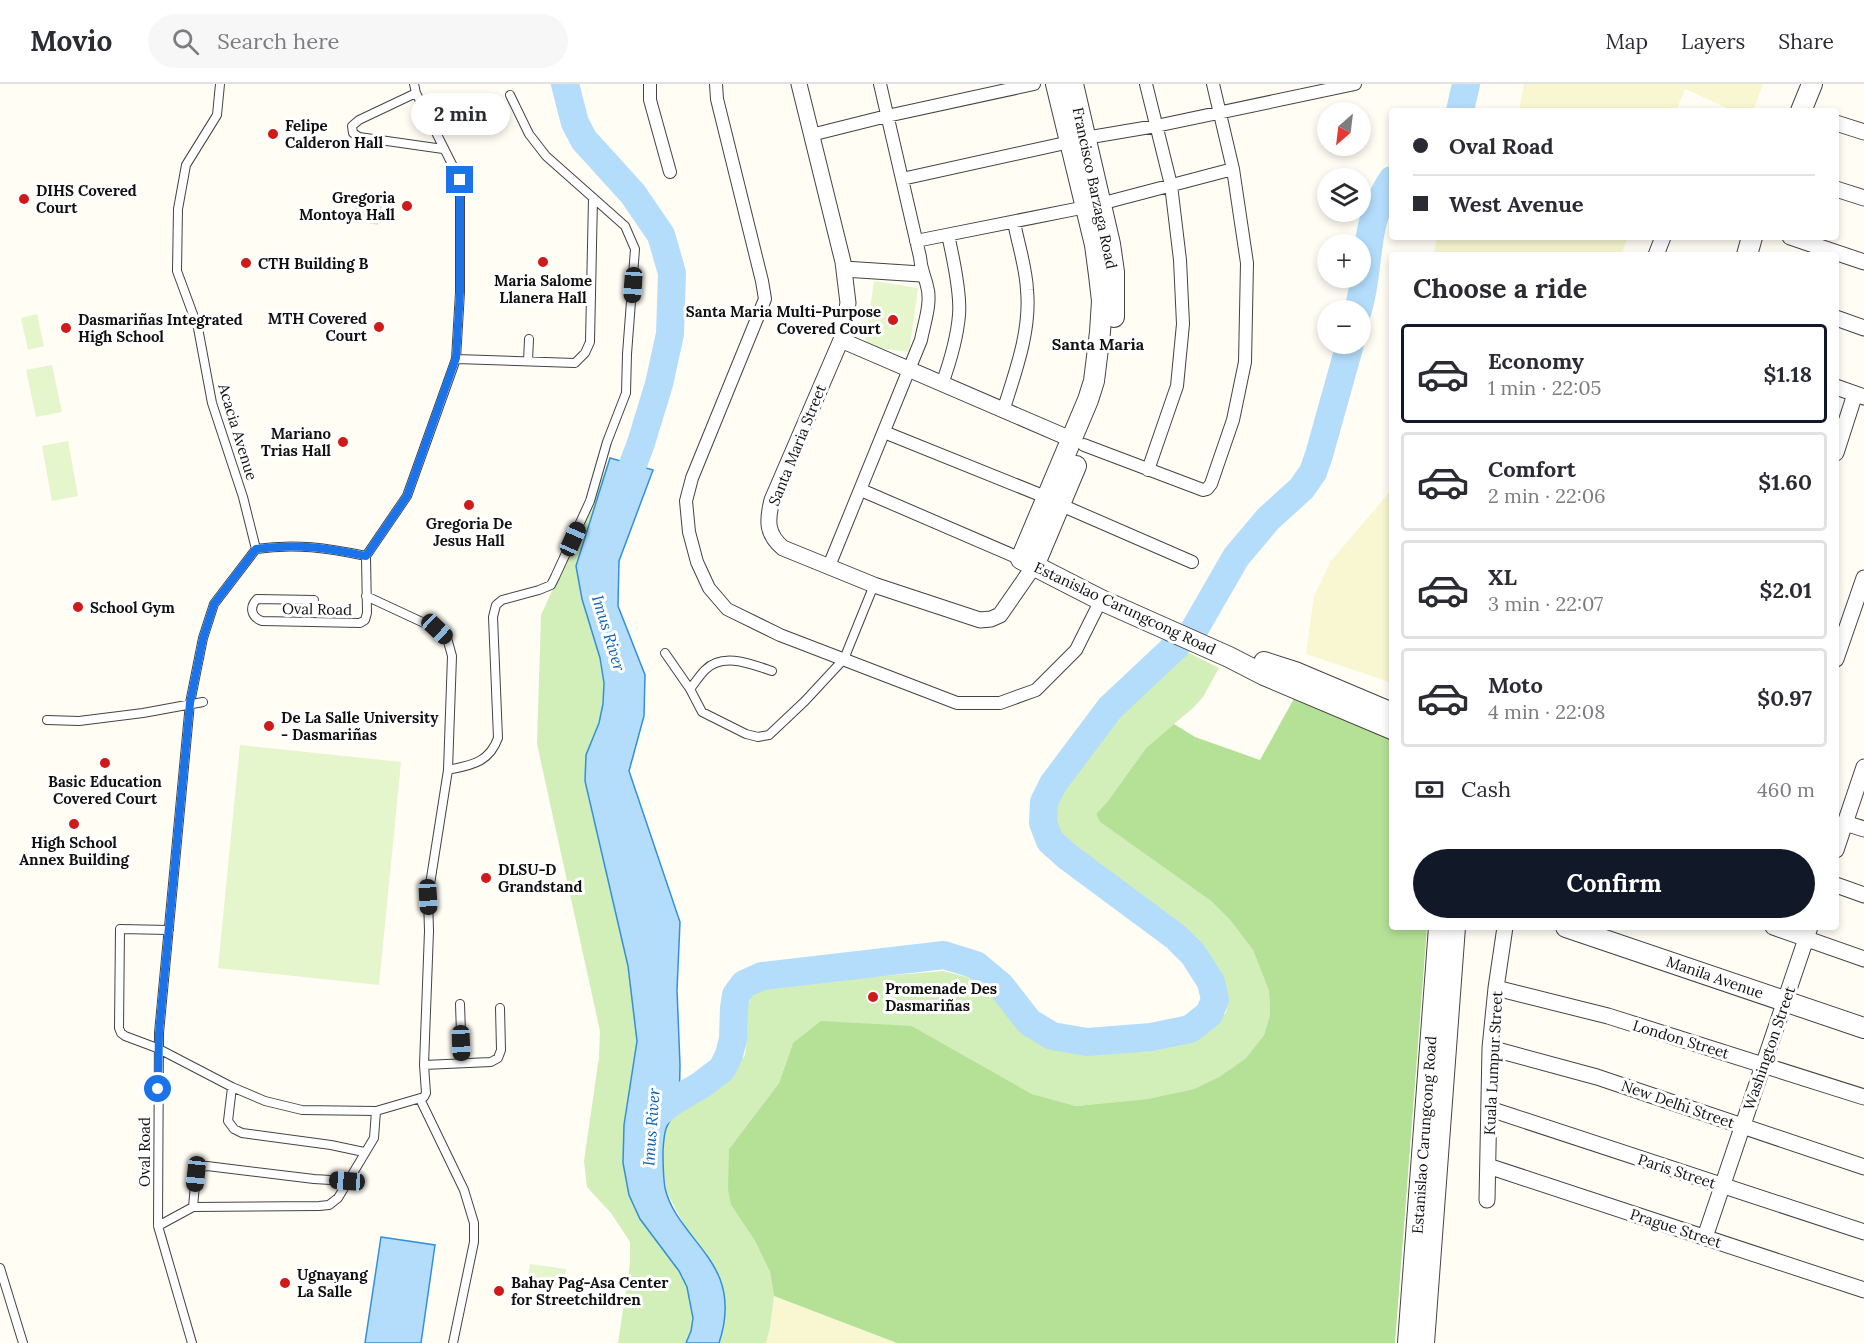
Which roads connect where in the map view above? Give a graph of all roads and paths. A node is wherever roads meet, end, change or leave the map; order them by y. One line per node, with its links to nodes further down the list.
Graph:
1 (220, 84): 59 (lane, Acacia Avenue)
2 (414, 84): 14 (lane)
3 (650, 84): 26 (street)
4 (716, 84): 72 (street)
5 (799, 84): 22 (street, Santa Maria Street)
6 (880, 84): 18 (street)
7 (1034, 84): 18 (street)
8 (1056, 84): 23 (street, Francisco Barzaga Road)
9 (1073, 84): 23 (street, Francisco Barzaga Road)
10 (1146, 84): 20 (street)
11 (1213, 84): 17 (street)
12 (1355, 84): 17 (street)
13 (1812, 84): 16 (street)
14 (416, 93): 24 (lane); 24 (lane)
15 (510, 95): 30 (lane)
16 (1803, 108)
17 (1220, 113): 20 (street); 25 (street)
18 (887, 116): 22 (street); 27 (street)
19 (1839, 124): 21 (street)
20 (1156, 126): 23 (street); 28 (street)
21 (1864, 132)
22 (811, 135): 40 (street, Santa Maria Street)
23 (1078, 140): 27 (street); 32 (street, Francisco Barzaga Road)
24 (443, 149): 46 (lane)
25 (1233, 169): 28 (street); 56 (street)
26 (670, 172)
27 (902, 179): 36 (street)
28 (1171, 185): 32 (street); 56 (street)
29 (1839, 190): 31 (street)
30 (593, 198): 47 (lane); 81 (lane)
31 (1864, 198)
32 (1093, 206): 33 (street); 54 (street, Francisco Barzaga Road)
33 (1014, 222): 34 (street); 52 (street)
34 (948, 235): 36 (street); 49 (street)
35 (1799, 240): 37 (street)
36 (916, 241): 41 (street)
37 (1834, 252)
38 (1839, 254): 39 (street)
39 (1864, 262)
40 (844, 269): 41 (street); 45 (street, Santa Maria Street)
41 (921, 274): 48 (street)
42 (1839, 319): 43 (street)
43 (1864, 328)
44 (528, 339): 47 (lane)
45 (841, 340): 48 (street); 63 (street, Santa Maria Street)
46 (456, 358): 47 (lane); 60 (lane)
47 (528, 361)
48 (910, 370): 49 (street); 53 (street)
49 (942, 384): 52 (street)
50 (1839, 388): 51 (street)
51 (1860, 396): 55 (street)
52 (1003, 411): 54 (street)
53 (884, 432): 57 (street); 58 (street)
54 (1078, 443): 56 (street); 58 (street, Francisco Barzaga Road)
55 (1839, 446)
56 (1148, 470)
57 (861, 490): 62 (street); 63 (street)
58 (1054, 502): 61 (street); 62 (street, Francisco Barzaga Road)
59 (256, 549): 60 (lane); 76 (lane, Oval Road)
60 (366, 556): 66 (lane, Oval Road)
61 (1192, 562)
62 (1028, 563): 65 (street, Santa Maria Street); 68 (street, Estanislao Carungcong Road)
63 (829, 566): 65 (street, Santa Maria Street)
64 (1864, 578): 69 (street)
65 (874, 585): 72 (lane)
66 (366, 596): 67 (lane, Oval Road); 81 (lane)
67 (314, 600)
68 (1101, 600): 71 (street, Estanislao Carungcong Road); 72 (street)
69 (1839, 650)
70 (665, 653): 74 (lane)
71 (1224, 655): 77 (street, Estanislao Carungcong Road); 79 (street, Estanislao Carungcong Road)
72 (844, 659): 74 (lane)
73 (772, 671): 74 (lane)
74 (690, 689)
75 (203, 702): 76 (lane)
76 (190, 703): 78 (lane); 87 (lane, Oval Road)
77 (1389, 712)
78 (47, 720)
79 (1389, 728)
80 (1864, 767): 82 (street)
81 (448, 770): 103 (lane)
82 (1845, 823): 83 (street); 84 (street)
83 (1864, 829)
84 (1839, 841)
85 (1839, 886): 86 (street)
86 (1864, 895)
87 (169, 930): 100 (lane, Oval Road); 100 (lane)
88 (1439, 930): 126 (street, Estanislao Carungcong Road)
89 (1455, 930): 127 (street, Estanislao Carungcong Road)
90 (1505, 930): 95 (street, Kuala Lumpur Street)
91 (1575, 930): 96 (street, Manila Avenue)
92 (1790, 930): 93 (street)
93 (1808, 933): 94 (street); 96 (street, Washington Street)
94 (1864, 959)
95 (1496, 988): 101 (street, Kuala Lumpur Street); 104 (street, London Street)
96 (1785, 1001): 99 (street, Manila Avenue); 104 (street, Washington Street)
97 (460, 1004): 102 (lane)
98 (500, 1008): 102 (lane)
99 (1864, 1028)
100 (158, 1048): 105 (lane); 118 (lane, Oval Road)
101 (1490, 1048): 108 (street, Kuala Lumpur Street); 110 (street, New Delhi Street)
102 (462, 1062): 103 (lane)
103 (424, 1065): 107 (lane)
104 (1763, 1065): 106 (street, London Street); 110 (street, Washington Street)
105 (232, 1087): 109 (lane); 111 (lane)
106 (1864, 1097)
107 (420, 1100): 109 (lane); 125 (lane)
108 (1490, 1109): 112 (street, Kuala Lumpur Street); 115 (street, Paris Street)
109 (376, 1111): 111 (lane)
110 (1743, 1126): 113 (street, New Delhi Street); 115 (street, Washington Street)
111 (364, 1152): 114 (lane)
112 (1488, 1166): 116 (street, Kuala Lumpur Street); 120 (street, Prague Street)
113 (1864, 1167)
114 (347, 1181): 117 (lane); 117 (lane)
115 (1722, 1186): 119 (street, Paris Street); 120 (street, Washington Street)
116 (1487, 1200)
117 (193, 1207): 118 (lane)
118 (158, 1226): 124 (lane, Oval Road)
119 (1864, 1232)
120 (1705, 1237): 122 (street, Prague Street)
121 (0, 1268): 123 (lane)
122 (1864, 1290)
123 (23, 1343)
124 (192, 1343)
125 (453, 1343)
126 (1408, 1343)
127 (1424, 1343)

